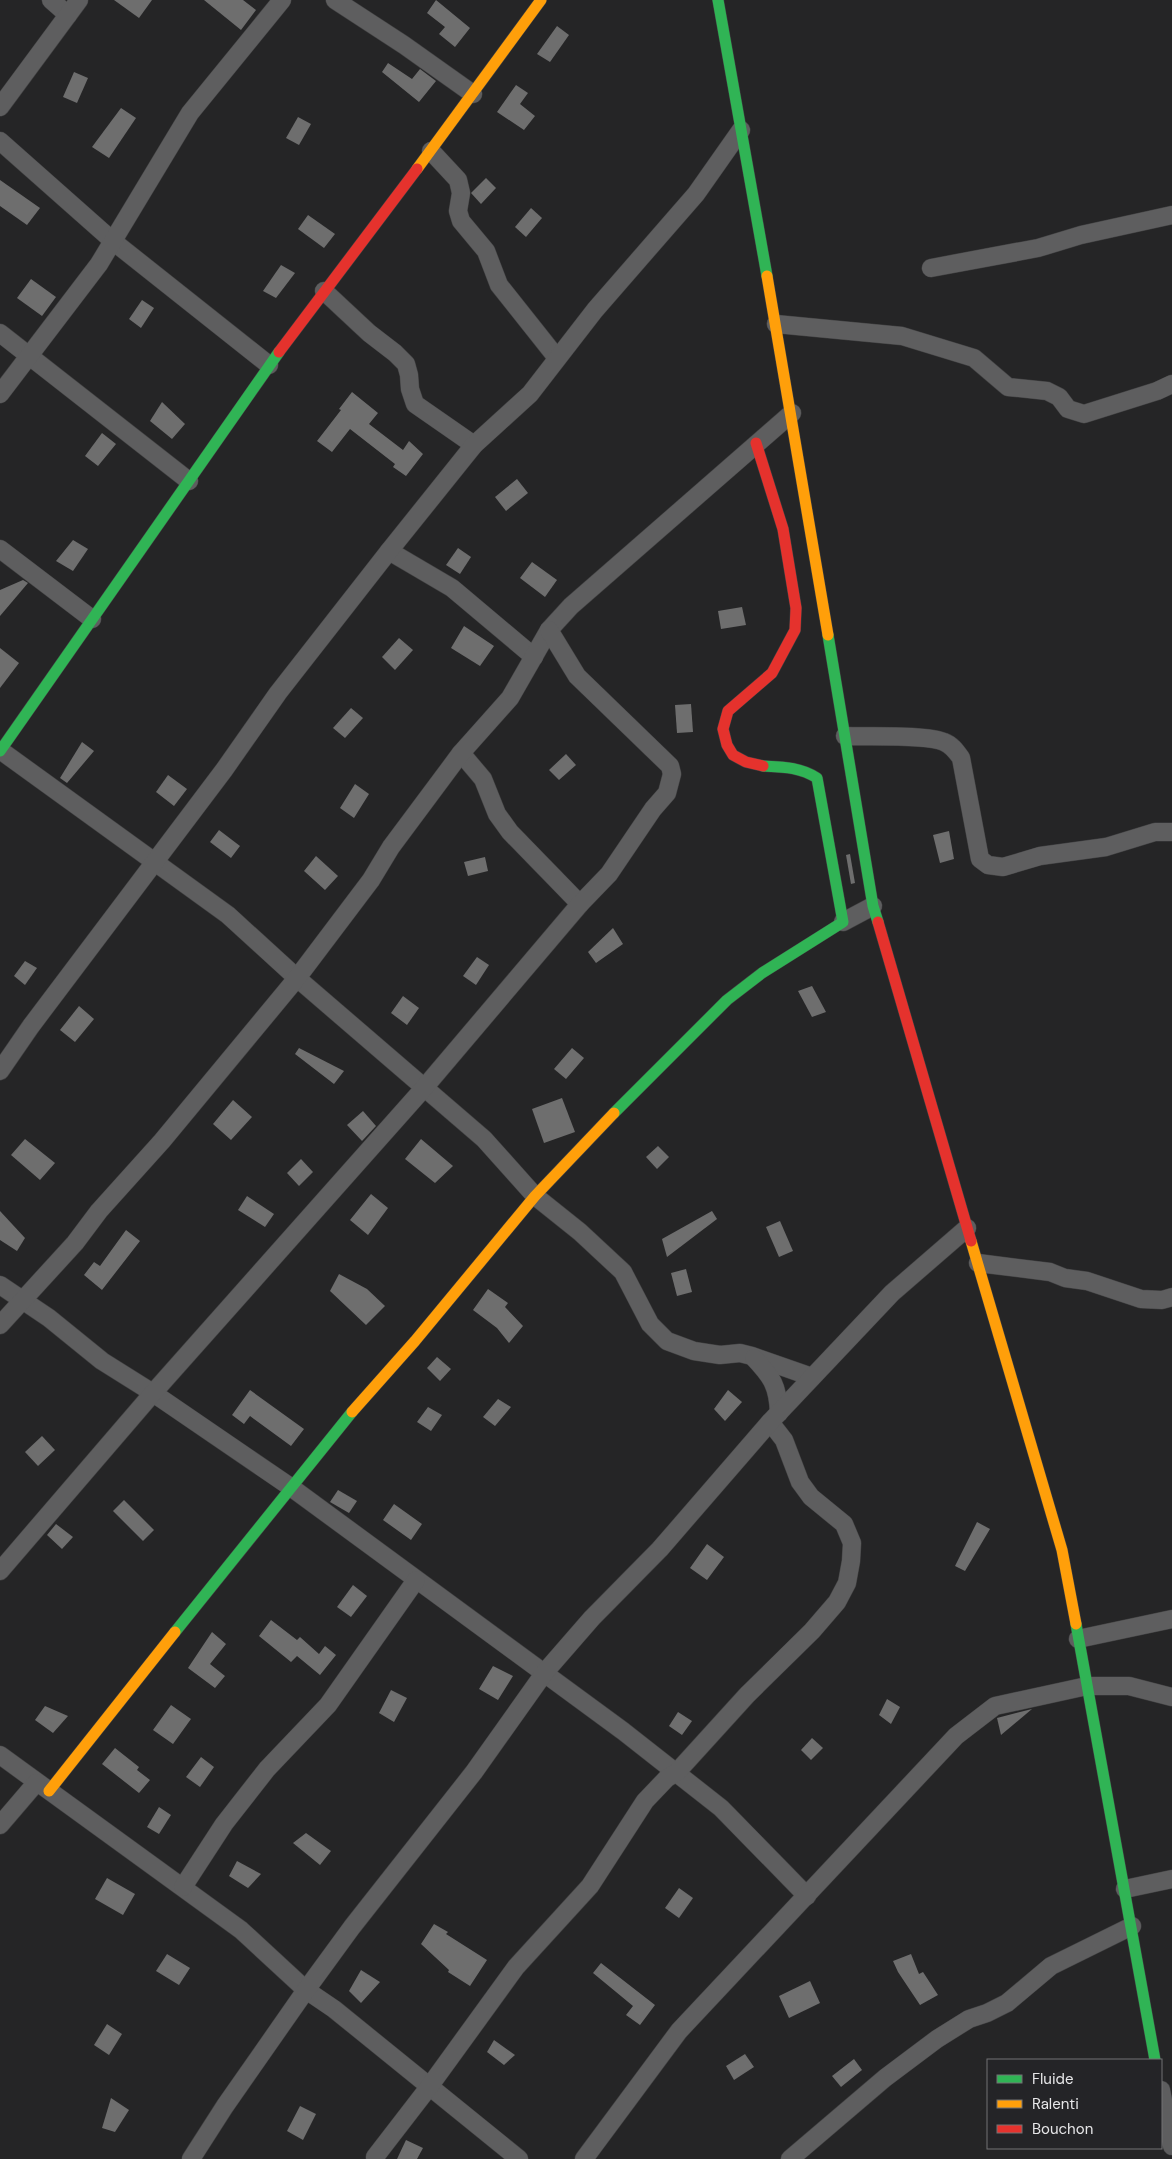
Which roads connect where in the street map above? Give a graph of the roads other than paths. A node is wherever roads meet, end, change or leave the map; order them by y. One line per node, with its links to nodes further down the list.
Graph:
1 (51, 0): 7 (street)
2 (79, 0): 7 (street)
3 (282, 0): 14 (street)
4 (335, 0): 8 (street)
5 (541, 0): 8 (street)
6 (718, 0): 10 (street)
7 (68, 15): 9 (street)
8 (473, 94): 12 (street)
9 (0, 107)
10 (741, 130): 17 (street); 20 (street)
11 (0, 141): 14 (street)
12 (431, 151): 16 (street); 20 (street)
13 (1172, 215): 15 (street)
14 (114, 242): 19 (street); 21 (street)
15 (931, 268)
16 (324, 291): 21 (street); 26 (street)
17 (776, 324): 22 (street); 24 (street)
18 (0, 334): 19 (street)
19 (30, 355): 23 (street); 27 (street)
20 (557, 358): 26 (street)
21 (269, 366): 27 (street)
22 (1172, 384)
23 (0, 394)
24 (792, 414): 25 (street); 33 (street)
25 (756, 443): 31 (street); 40 (street)
26 (474, 445): 29 (street)
27 (189, 481): 30 (street)
28 (0, 549): 30 (street)
29 (389, 551): 32 (street); 37 (street)
30 (92, 619): 34 (street)
31 (550, 630): 32 (street); 38 (street)
32 (534, 657): 35 (street)
33 (845, 736): 36 (street); 39 (street)
34 (0, 750): 37 (street)
35 (461, 753): 38 (street); 41 (street)
36 (1172, 832)
37 (156, 861): 41 (street); 42 (street)
38 (580, 904): 43 (street)
39 (873, 906): 40 (street); 45 (street)
40 (843, 922): 44 (street)
41 (297, 978): 43 (street); 49 (street)
42 (0, 1071)
43 (424, 1088): 44 (street); 53 (street)
44 (535, 1196): 51 (street); 55 (street)
45 (967, 1228): 46 (street); 52 (street)
46 (978, 1263): 48 (street); 59 (street)
47 (0, 1285): 49 (street)
48 (1172, 1297)
49 (23, 1300): 50 (street); 53 (street)
50 (0, 1325)
51 (752, 1356): 52 (street); 54 (street)
52 (812, 1377): 54 (street)
53 (153, 1392): 55 (street); 56 (street)
54 (774, 1418): 60 (street); 64 (street)
55 (292, 1488): 57 (street); 65 (street)
56 (0, 1571)
57 (416, 1580): 60 (street); 68 (street)
58 (1172, 1619): 59 (street)
59 (1078, 1639): 61 (street)
60 (545, 1672): 64 (street); 72 (street)
61 (1087, 1686): 62 (street); 69 (street); 70 (street)
62 (1172, 1696)
63 (0, 1755): 65 (street)
64 (677, 1772): 70 (street); 74 (street)
65 (43, 1787): 66 (street); 68 (street)
66 (0, 1825)
67 (1172, 1878): 69 (street)
68 (183, 1887): 72 (street)
69 (1125, 1889): 71 (street)
70 (807, 1896): 80 (street)
71 (1132, 1926): 73 (street); 81 (street)
72 (306, 1990): 74 (street); 78 (street)
73 (1155, 2059)
74 (429, 2087): 77 (street); 79 (street)
75 (1162, 2095): 76 (street)
76 (1172, 2146)
77 (375, 2157)
78 (191, 2159)
79 (519, 2159)
80 (584, 2159)
81 (790, 2159)

